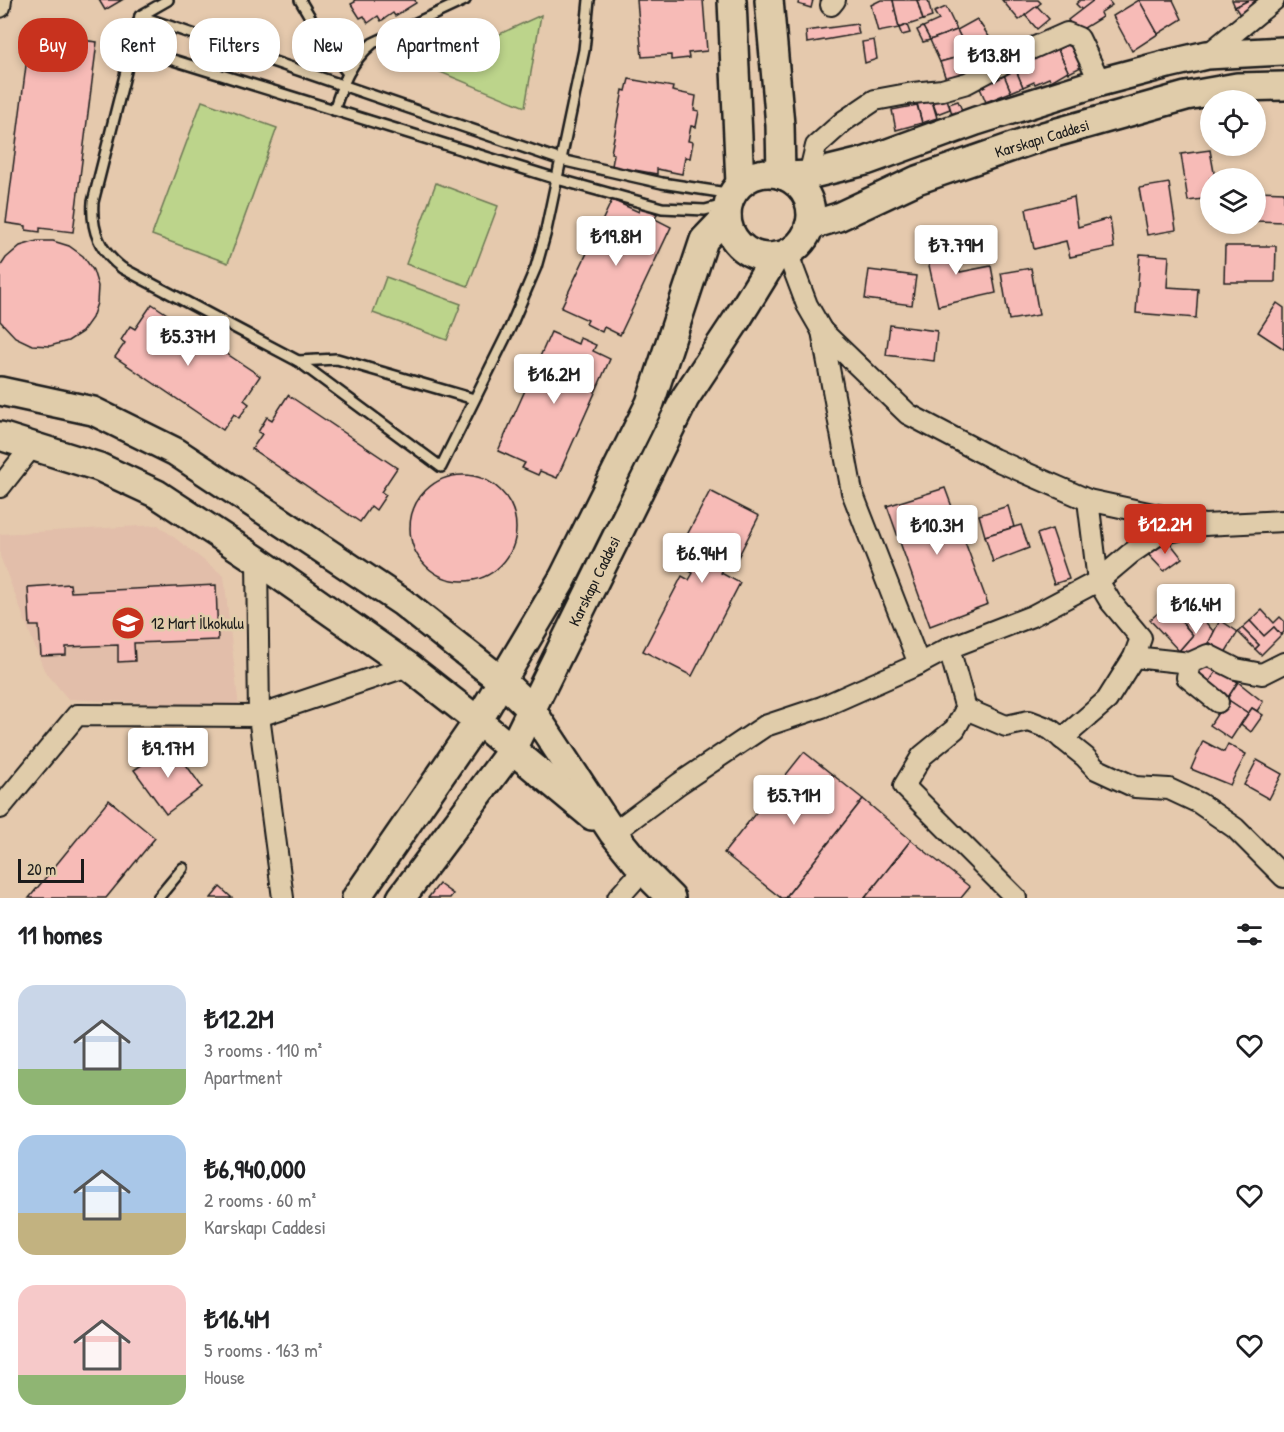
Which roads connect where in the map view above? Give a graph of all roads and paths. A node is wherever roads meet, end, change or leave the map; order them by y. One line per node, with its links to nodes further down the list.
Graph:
1 (1, 0): 9 (street)
2 (168, 0): 10 (lane)
3 (300, 0): 11 (lane)
4 (465, 0): 13 (lane)
5 (589, 0): 22 (lane)
6 (732, 0): 25 (main road)
7 (769, 0): 23 (main road)
8 (1274, 0): 14 (street)
9 (0, 7)
10 (140, 16): 19 (lane)
11 (311, 18)
12 (1284, 51): 14 (main road)
13 (364, 52)
14 (1207, 55): 18 (main road)
15 (177, 61): 21 (lane)
16 (125, 72): 29 (lane)
17 (347, 72): 19 (lane)
18 (1100, 82): 23 (main road); 23 (street)
19 (342, 85): 21 (lane); 22 (lane)
20 (1284, 86): 26 (main road, Karskapı Caddesi)
21 (334, 110): 24 (lane)
22 (561, 160): 24 (lane); 25 (lane)
23 (792, 176): 25 (main road); 26 (main road)
24 (557, 179): 25 (lane); 31 (lane)
25 (732, 200): 27 (main road); 46 (main road)
26 (809, 226): 27 (main road)
27 (782, 254): 28 (street); 48 (main road, Karskapı Caddesi)
28 (822, 331): 35 (street); 44 (street)
29 (298, 361): 31 (lane); 31 (lane)
30 (0, 391): 46 (main road)
31 (474, 399)
32 (0, 436): 33 (main road)
33 (33, 445): 34 (street); 38 (main road)
34 (0, 487)
35 (1088, 500): 37 (street); 39 (street)
36 (1284, 521): 37 (street)
37 (1204, 525): 39 (street)
38 (257, 560): 45 (main road); 50 (street)
39 (1098, 581): 40 (street); 41 (street)
40 (949, 648): 44 (street); 49 (street)
41 (1134, 657): 42 (street); 52 (street)
42 (1190, 663): 43 (street); 47 (street)
43 (1284, 663)
44 (919, 664): 55 (street)
45 (408, 666): 50 (street); 51 (main road)
46 (503, 682): 48 (main road); 51 (main road)
47 (1218, 702)
48 (531, 709): 53 (main road, Karskapı Caddesi); 55 (main road)
49 (966, 709): 52 (street); 65 (street)
50 (259, 716): 54 (street); 60 (street)
51 (478, 721): 53 (main road); 61 (main road)
52 (1062, 739): 58 (street)
53 (511, 751): 55 (main road); 62 (main road, Karskapı Caddesi)
54 (0, 808)
55 (613, 833): 57 (main road)
56 (183, 868): 59 (lane)
57 (643, 870): 63 (street); 64 (main road)
58 (1282, 871)
59 (158, 898)
60 (283, 898)
61 (356, 898)
62 (401, 898)
63 (618, 898)
64 (670, 898)
65 (1016, 898)

